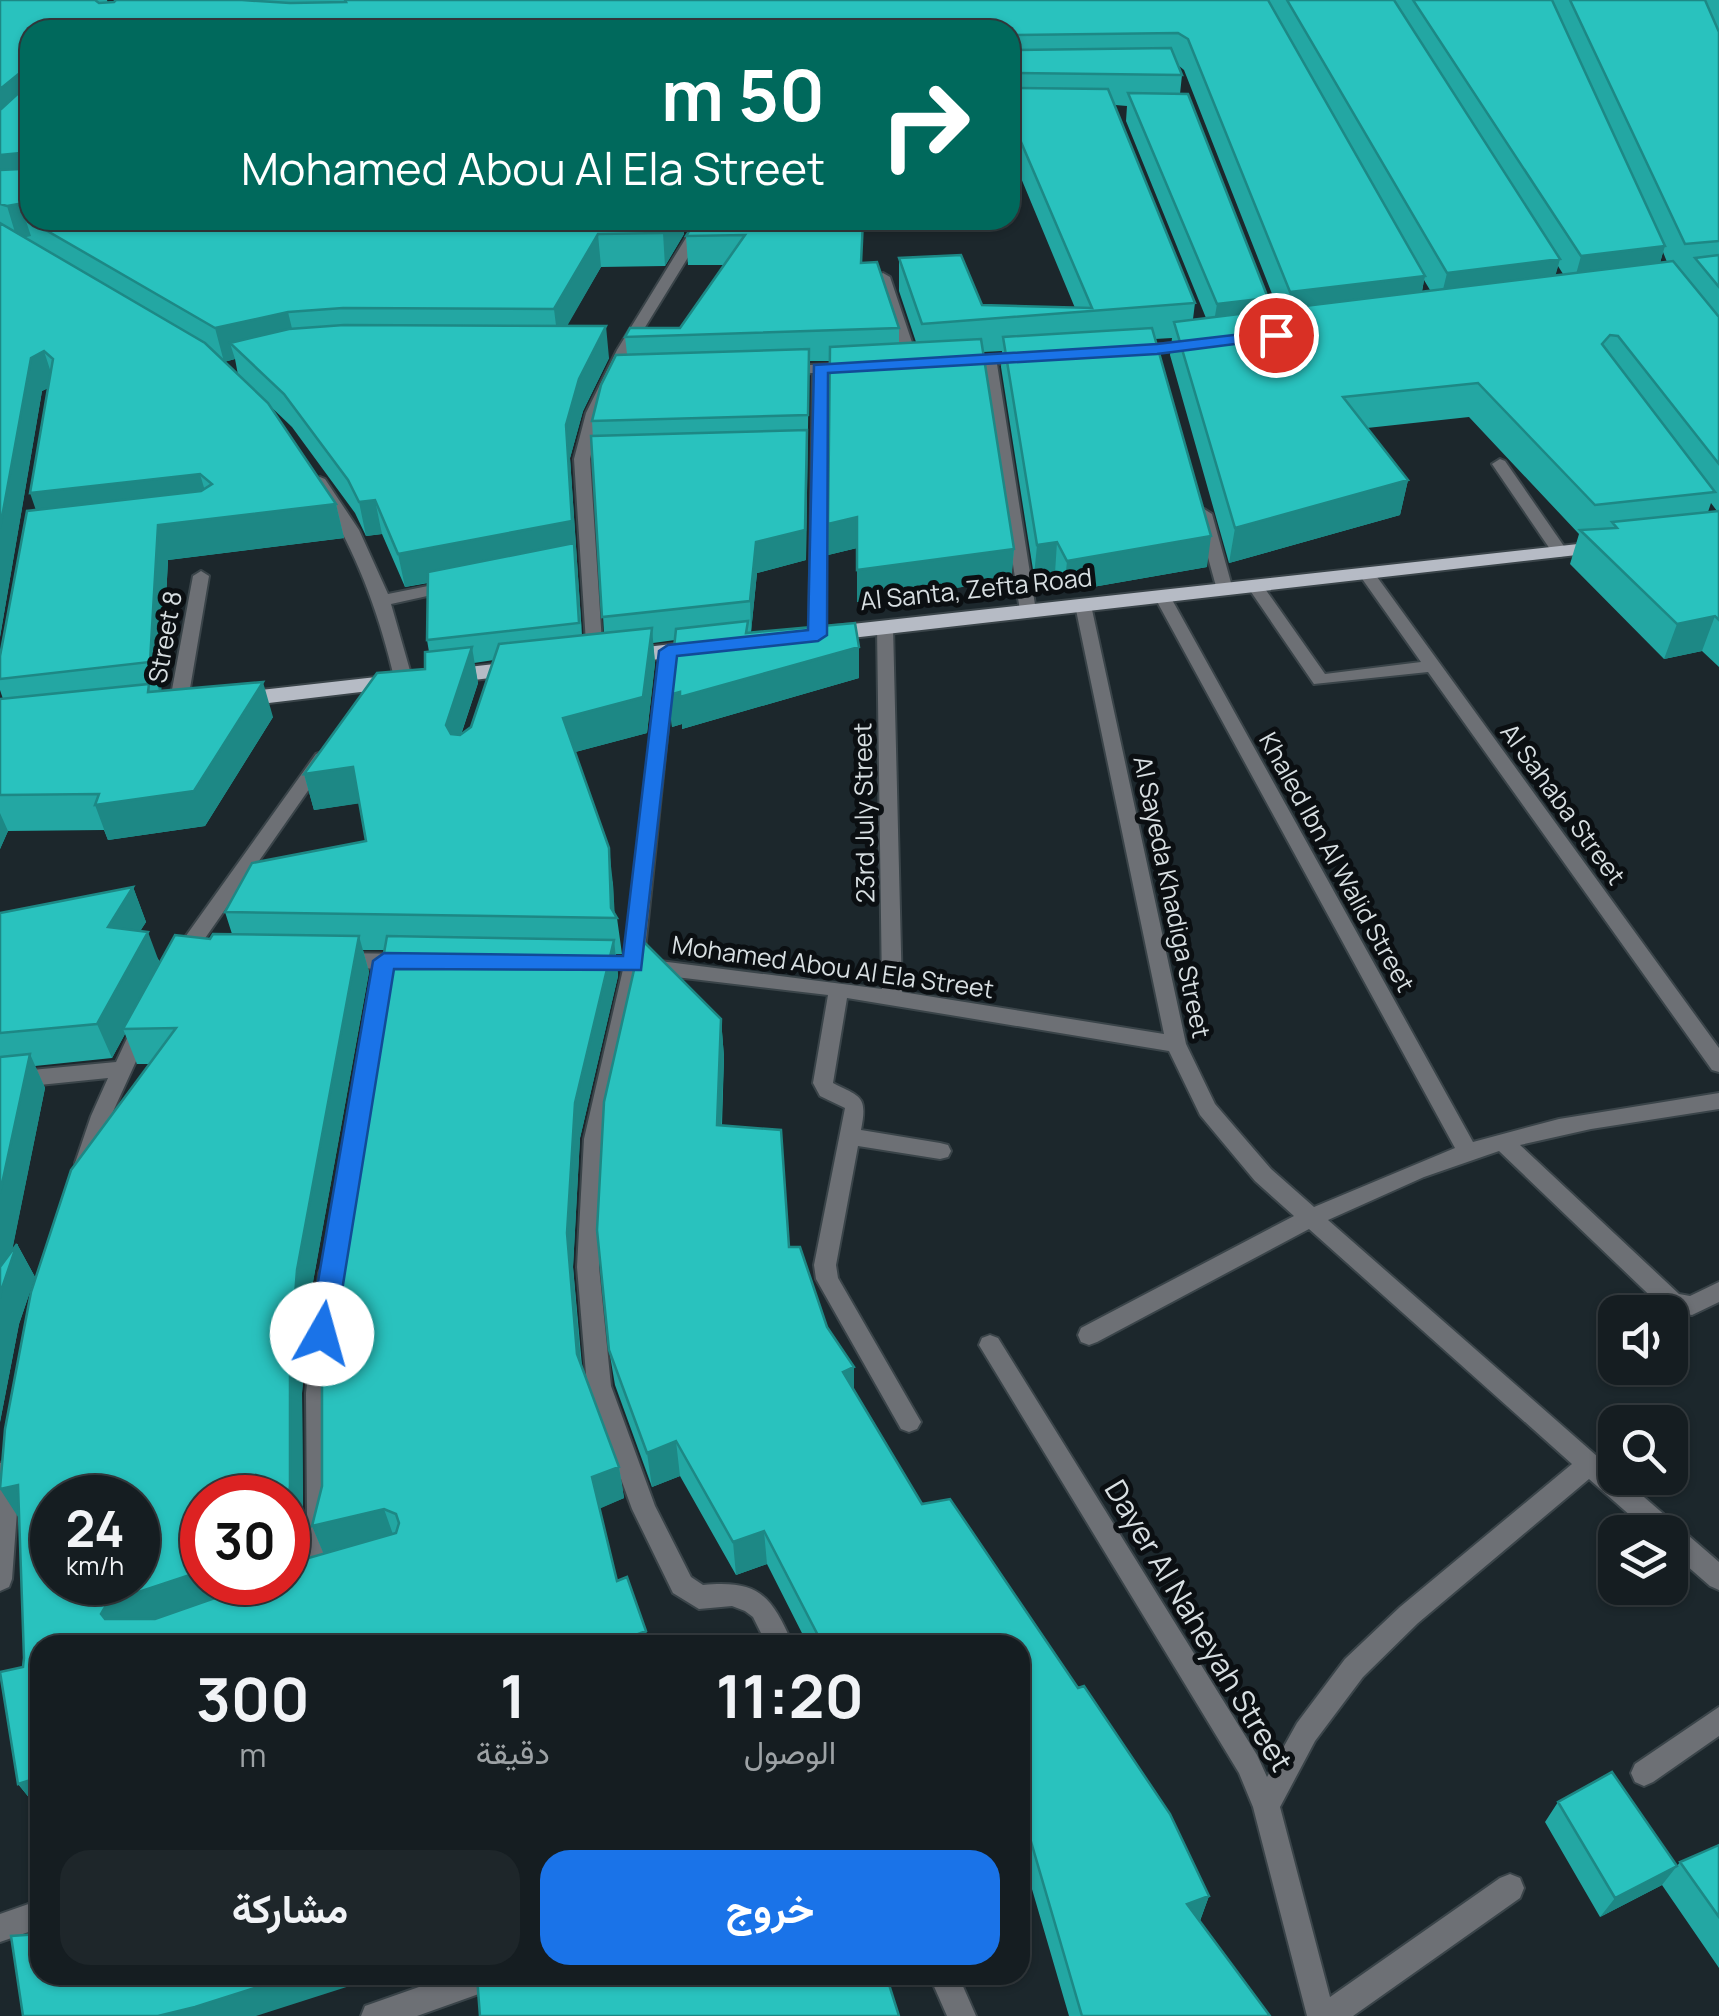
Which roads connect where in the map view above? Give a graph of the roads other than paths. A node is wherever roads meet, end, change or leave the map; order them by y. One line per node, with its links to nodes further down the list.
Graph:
1 (698, 230): 6 (street)
2 (883, 276): 13 (street)
3 (1198, 326): 4 (street)
4 (1157, 349): 7 (street); 15 (street)
5 (605, 350): 6 (street)
6 (624, 350): 21 (street)
7 (1120, 352)
8 (1045, 356): 9 (street)
9 (989, 360): 10 (street); 37 (street)
10 (951, 363)
11 (932, 364): 13 (street)
12 (894, 366): 13 (street)
13 (913, 366)
14 (876, 367): 16 (street)
15 (1162, 368)
16 (820, 369): 17 (street); 18 (street)
17 (762, 370)
18 (819, 452): 19 (street); 39 (street)
19 (800, 453)
20 (602, 458): 21 (street)
21 (582, 459): 27 (street)
22 (304, 461): 35 (street)
23 (1500, 464): 26 (street)
24 (1199, 497): 33 (street)
25 (1620, 545): 26 (main road, Al Santa, Zefta Road)
26 (1560, 552): 29 (main road, Al Santa, Zefta Road)
27 (588, 560): 28 (street); 42 (street)
28 (570, 563)
29 (1366, 574): 32 (main road, Al Santa, Zefta Road); 44 (street, Al Sahaba Street)
30 (201, 576): 47 (street, Street 8)
31 (477, 582): 35 (street)
32 (1255, 586): 33 (main road, Al Santa, Zefta Road); 44 (street)
33 (1225, 590): 34 (main road, Al Santa, Zefta Road)
34 (1162, 596): 36 (main road, Al Santa, Zefta Road); 63 (street, Khaled Ibn Al Walid Street)
35 (384, 600): 45 (street)
36 (1083, 605): 37 (main road, Al Santa, Zefta Road); 55 (street, Al Sayeda Khadiga Street)
37 (1028, 611): 38 (main road, Al Santa, Zefta Road)
38 (886, 627): 39 (main road, Al Santa, Zefta Road); 53 (street, 23rd July Street)
39 (808, 636)
40 (724, 645): 41 (main road)
41 (668, 651): 42 (main road); 51 (street)
42 (586, 661)
43 (545, 665): 45 (main road)
44 (1434, 666): 56 (street, Al Sahaba Street)
45 (404, 681): 46 (main road)
46 (375, 684): 47 (main road); 50 (street)
47 (188, 705)
48 (310, 960): 49 (street)
49 (422, 961)
50 (184, 963)
51 (624, 964): 52 (street, Mohamed Abou Al Ela Street); 78 (street)
52 (839, 989): 53 (street, Mohamed Abou Al Ela Street); 60 (street)
53 (892, 998): 55 (street, Mohamed Abou Al Ela Street)
54 (156, 1002): 57 (street)
55 (1176, 1044): 65 (street, Al Sayeda Khadiga Street)
56 (1719, 1064)
57 (120, 1070): 58 (street); 64 (street)
58 (0, 1082)
59 (1719, 1101): 61 (street)
60 (849, 1136): 62 (street); 70 (street)
61 (1504, 1143): 63 (street); 67 (street)
62 (940, 1150)
63 (1468, 1152): 65 (street)
64 (79, 1184)
65 (1309, 1216): 68 (street); 72 (street, Al Sayeda Khadiga Street)
66 (334, 1247): 75 (street)
67 (1719, 1291)
68 (1089, 1335)
69 (990, 1345): 81 (street, Dayer Al Naheyah Street)
70 (910, 1422)
71 (12, 1441): 77 (street)
72 (1588, 1466): 73 (street, Al Sayeda Khadiga Street); 81 (street)
73 (1646, 1515)
74 (1688, 1551): 76 (street, Al Sayeda Khadiga Street)
75 (329, 1572)
76 (1719, 1578)
77 (0, 1579)
78 (775, 1635)
79 (1719, 1720): 80 (street)
80 (1644, 1773)
81 (1266, 1806): 89 (street, Dayer Al Naheyah Street)
82 (1510, 1888): 89 (street)
83 (30, 1918): 84 (street)
84 (0, 1928)
85 (465, 1985): 87 (street)
86 (948, 1985): 88 (street)
87 (375, 2016)
88 (962, 2016)
89 (1324, 2016)

